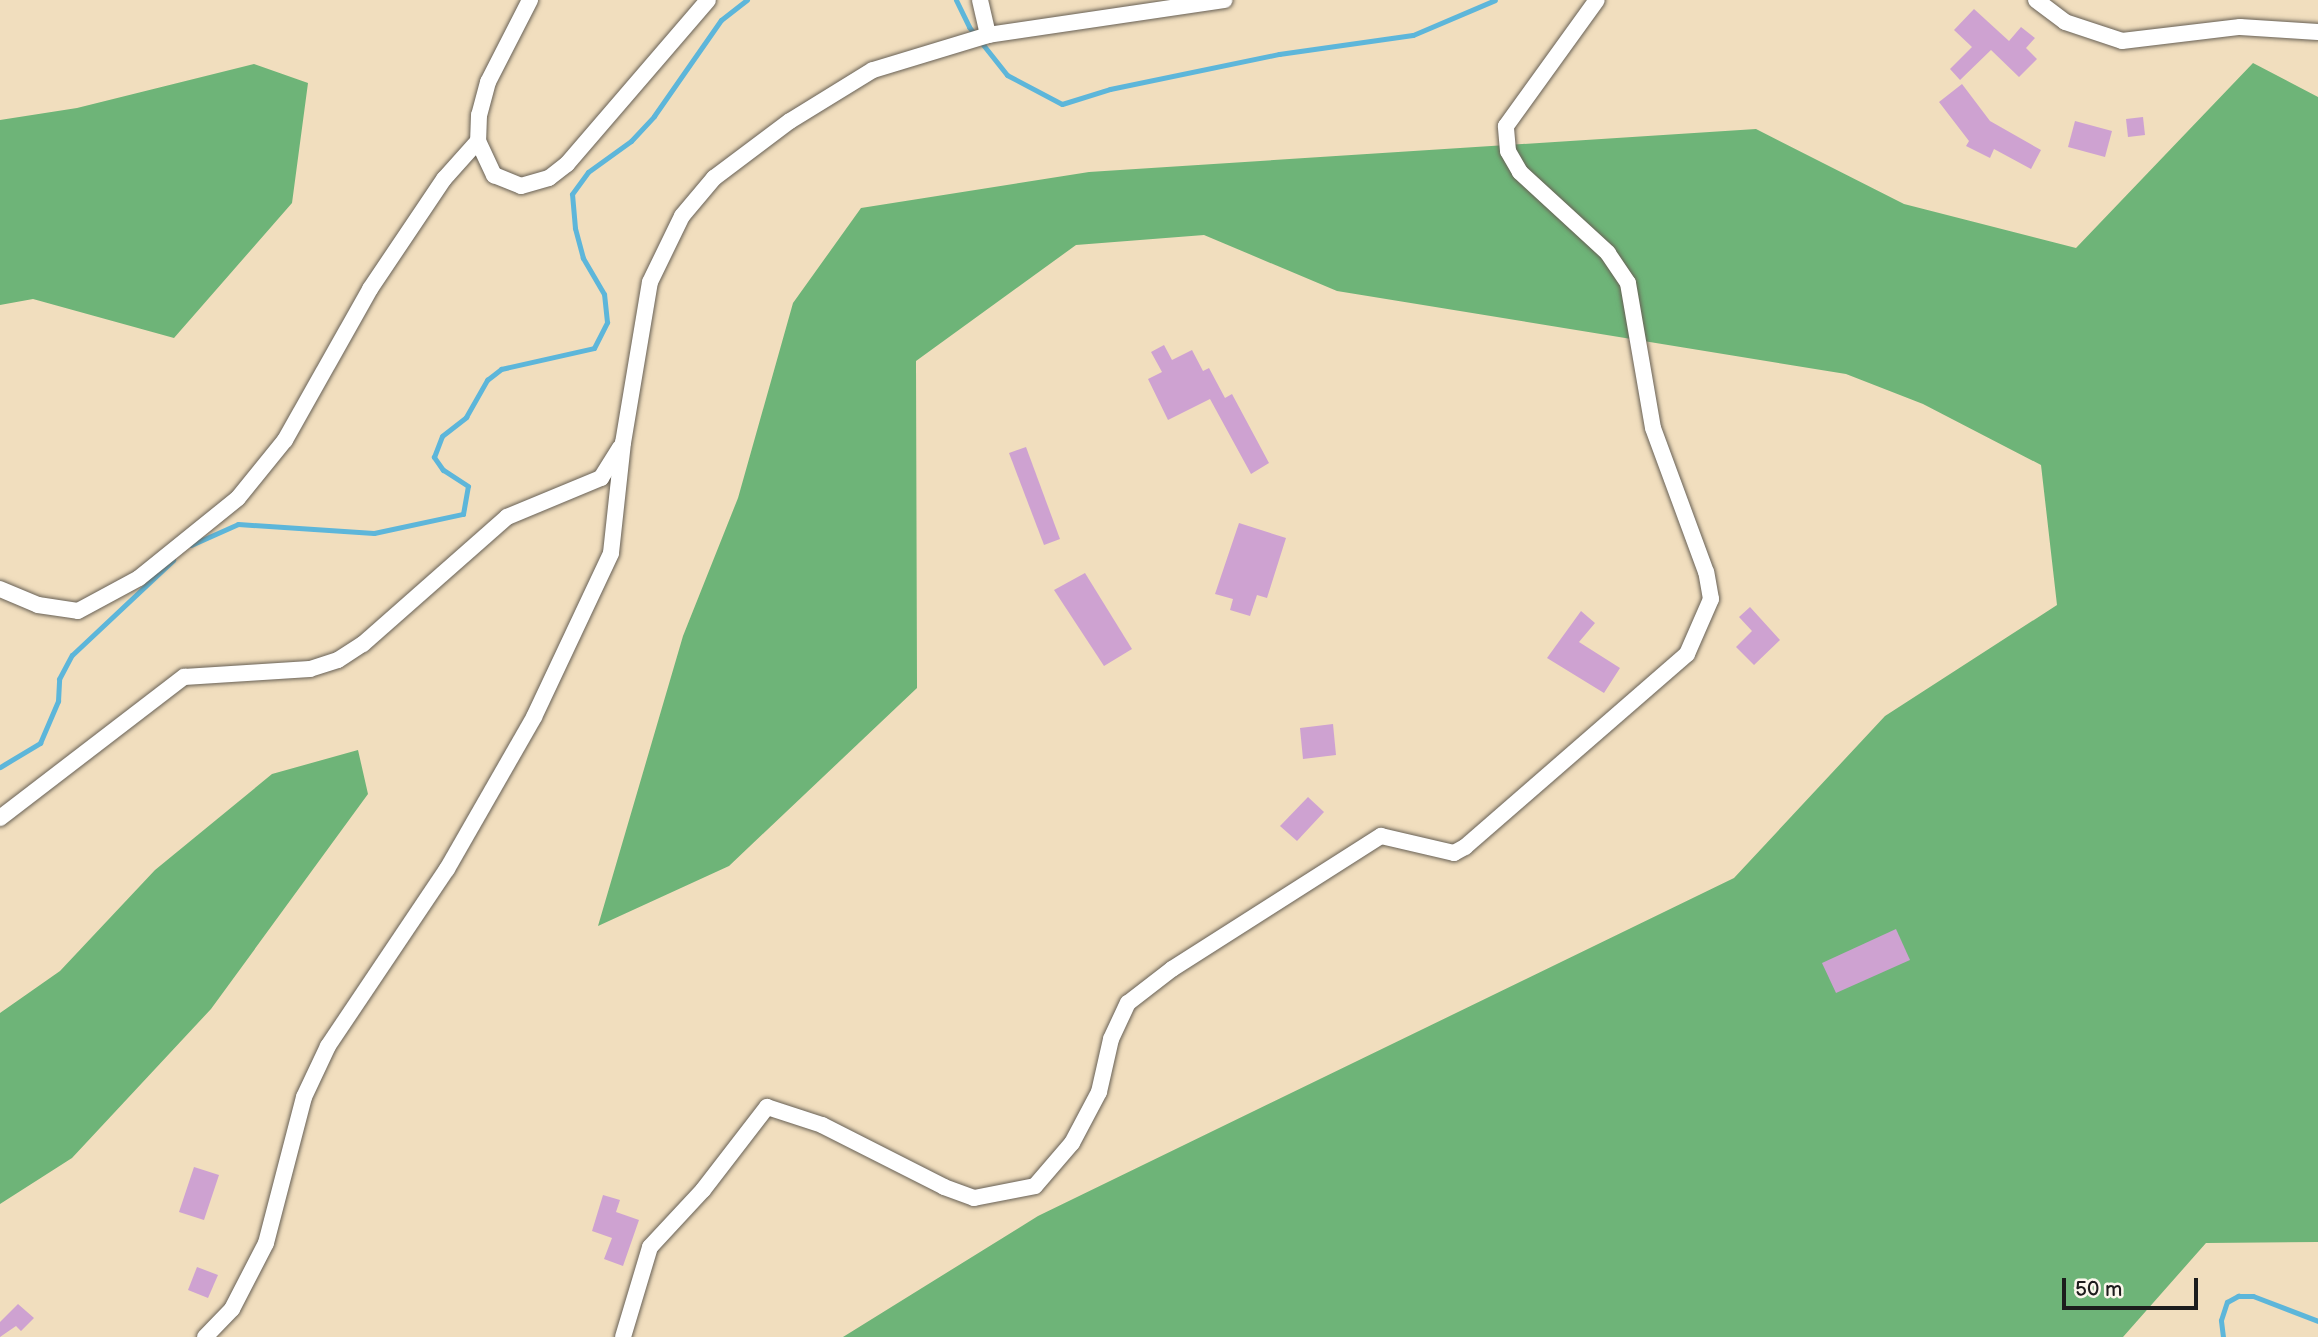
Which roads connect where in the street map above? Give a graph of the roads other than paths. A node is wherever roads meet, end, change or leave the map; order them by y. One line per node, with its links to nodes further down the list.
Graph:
1 (530, 0): 9 (street)
2 (708, 0): 9 (street)
3 (980, 0): 8 (street)
4 (1224, 0): 8 (street)
5 (1597, 0): 14 (street)
6 (2036, 0): 7 (street)
7 (2318, 32)
8 (988, 35): 10 (street)
9 (478, 141): 11 (street)
10 (623, 443): 12 (street); 13 (street)
11 (0, 589)
12 (0, 818)
13 (205, 1337)
14 (623, 1337)

